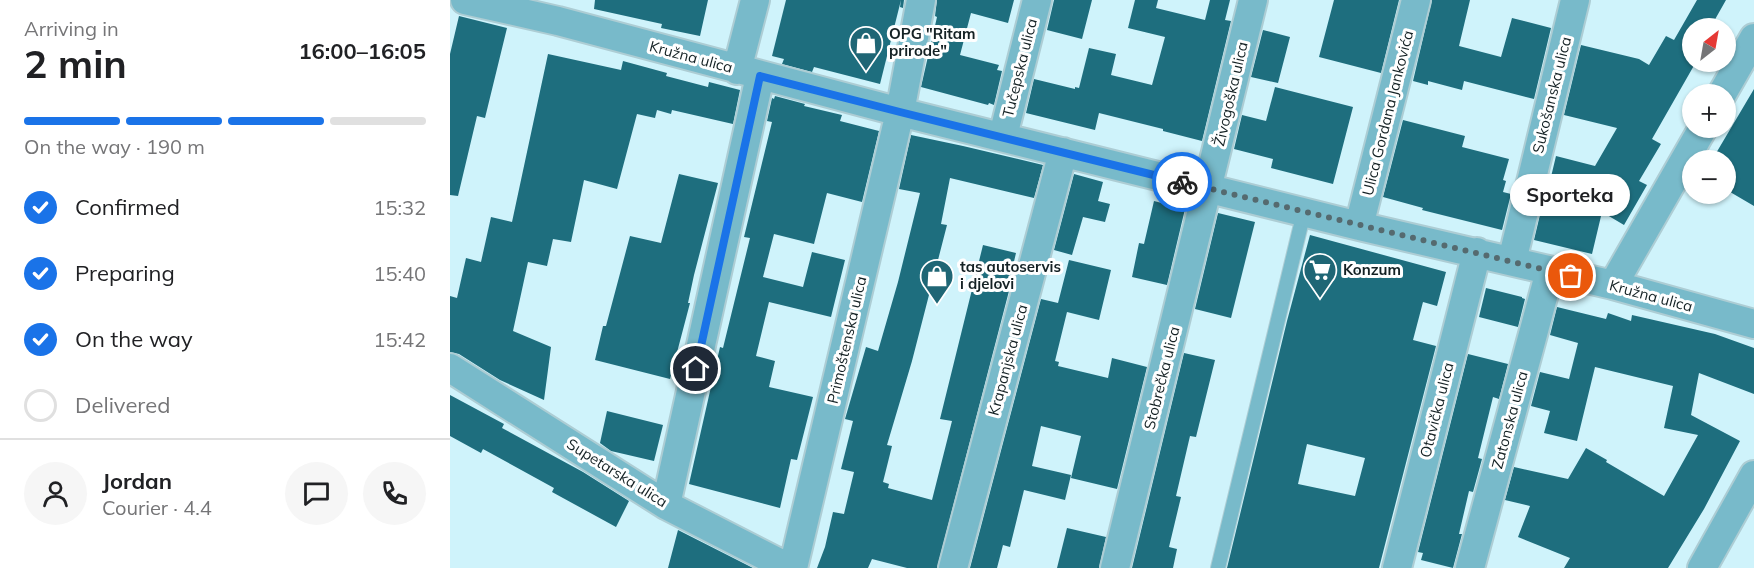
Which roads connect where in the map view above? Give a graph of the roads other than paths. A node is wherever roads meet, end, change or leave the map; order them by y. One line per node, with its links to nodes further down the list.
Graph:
1 (456, 0): 10 (street)
2 (465, 0): 9 (street, Kružna ulica)
3 (755, 0): 12 (street)
4 (921, 0): 14 (street, Primoštenska ulica)
5 (1037, 0): 15 (street, Tučepska ulica)
6 (1253, 0): 18 (street, Živogoška ulica)
7 (1416, 0): 20 (street, Ulica Gordana Jankovića)
8 (1575, 0): 22 (street, Sukošanska ulica)
9 (560, 10): 12 (street, Kružna ulica)
10 (450, 20)
11 (1754, 38): 13 (street)
12 (749, 73): 14 (street, Kružna ulica); 28 (street)
13 (1728, 84)
14 (900, 112): 15 (street, Kružna ulica); 29 (street, Primoštenska ulica)
15 (1003, 136): 17 (street, Kružna ulica)
16 (1697, 138): 24 (street)
17 (1063, 152): 18 (street, Kružna ulica); 30 (street, Krapanjska ulica)
18 (1208, 188): 19 (street, Kružna ulica); 31 (street, Stobrečka ulica)
19 (1304, 212): 20 (street, Kružna ulica); 32 (lane)
20 (1359, 226): 21 (street, Kružna ulica)
21 (1477, 252): 22 (street, Kružna ulica); 33 (street, Otavička ulica)
22 (1512, 261): 23 (street, Kružna ulica)
23 (1550, 271): 24 (street, Kružna ulica); 34 (street, Zatonska ulica)
24 (1613, 285): 25 (street, Kružna ulica)
25 (1754, 324)
26 (450, 368): 28 (street, Supetarska ulica)
27 (1754, 476): 35 (street)
28 (666, 505): 29 (street, Supetarska ulica)
29 (791, 568)
30 (953, 568)
31 (1115, 568)
32 (1218, 568)
33 (1397, 568)
34 (1470, 568)
35 (1702, 568)

